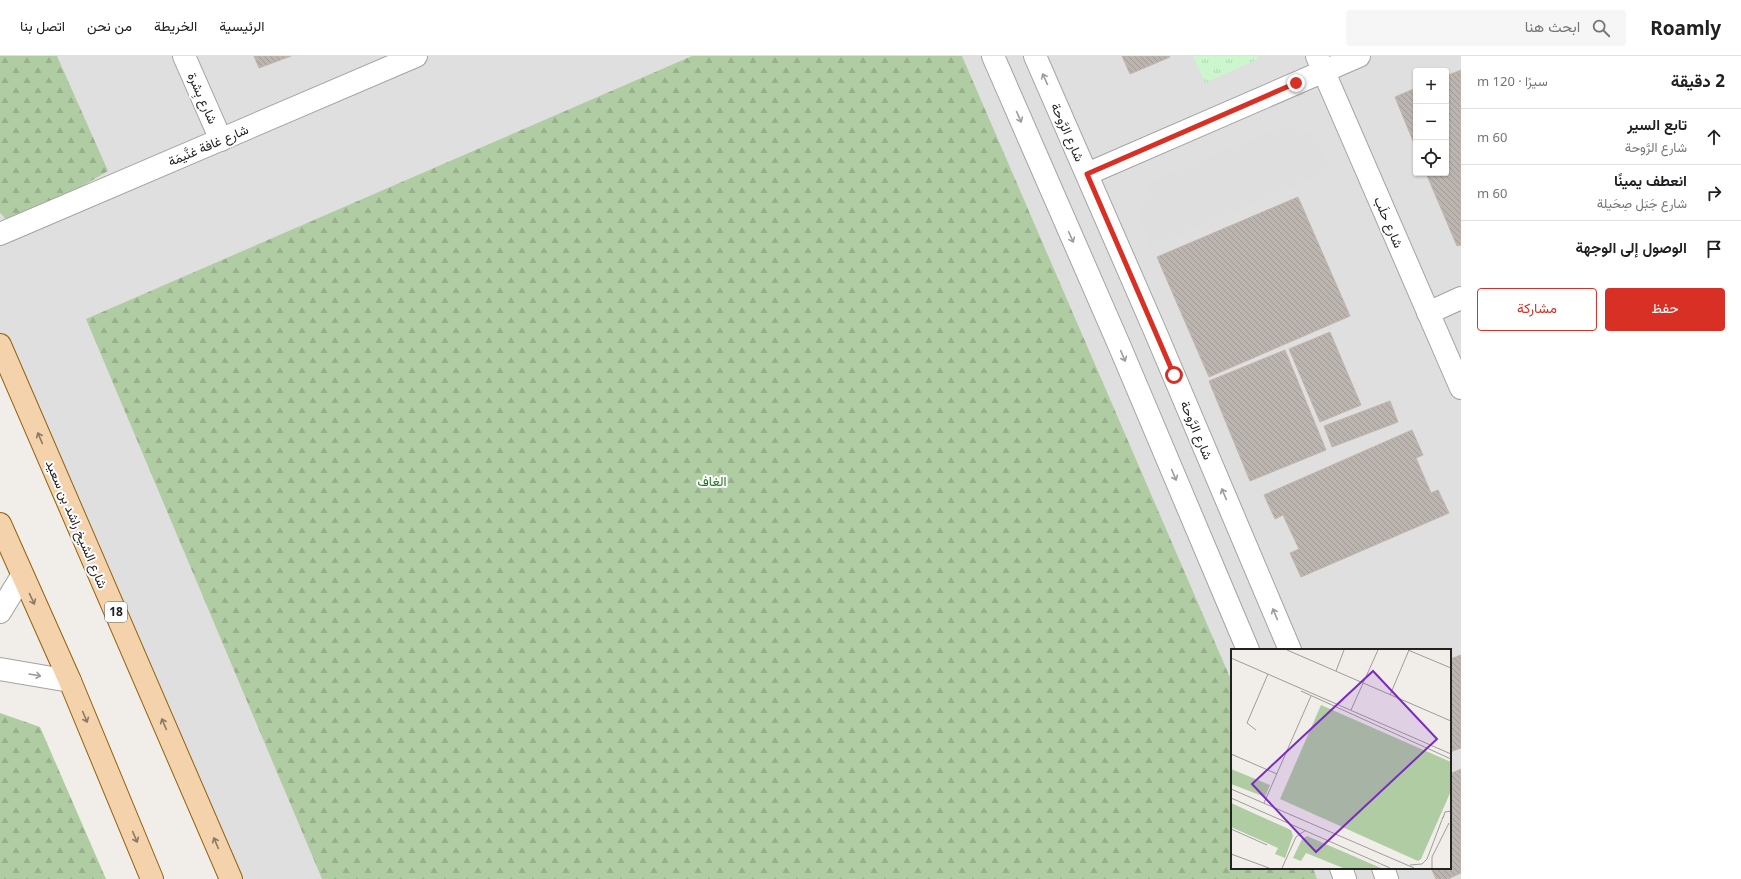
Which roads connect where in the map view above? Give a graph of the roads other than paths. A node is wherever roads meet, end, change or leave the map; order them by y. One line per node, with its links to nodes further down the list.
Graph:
1 (184, 56): 7 (street, شارع بِشرة)
2 (416, 56): 7 (street, شارع غافة غنَّيمَة)
3 (993, 56): 17 (street, one-way to 17)
4 (1035, 56): 8 (street, شارع الرَّوحة, one-way to 4)
5 (1359, 56): 6 (street)
6 (1320, 63): 8 (street); 11 (street, شارع حلَب)
7 (221, 140): 9 (street, شارع غافة غنَّيمَة)
8 (1087, 174): 18 (street, شارع الرَّوحة, one-way to 8)
9 (0, 234)
10 (1461, 298): 11 (street)
11 (1428, 313): 13 (street, شارع حلَب)
12 (0, 346): 24 (main road, شارع الشيخ راشد بن سعيد / 18, one-way to 12)
13 (1461, 388)
14 (0, 524): 15 (main road)
15 (22, 576): 16 (street); 20 (main road, one-way to 20)
16 (0, 612)
17 (1248, 649)
18 (1290, 649)
19 (0, 669): 20 (street, one-way to 20)
20 (70, 681): 23 (main road, one-way to 23)
21 (1341, 869): 25 (street)
22 (1382, 869): 26 (street)
23 (152, 879)
24 (231, 879)
25 (1346, 879)
26 (1387, 879)

